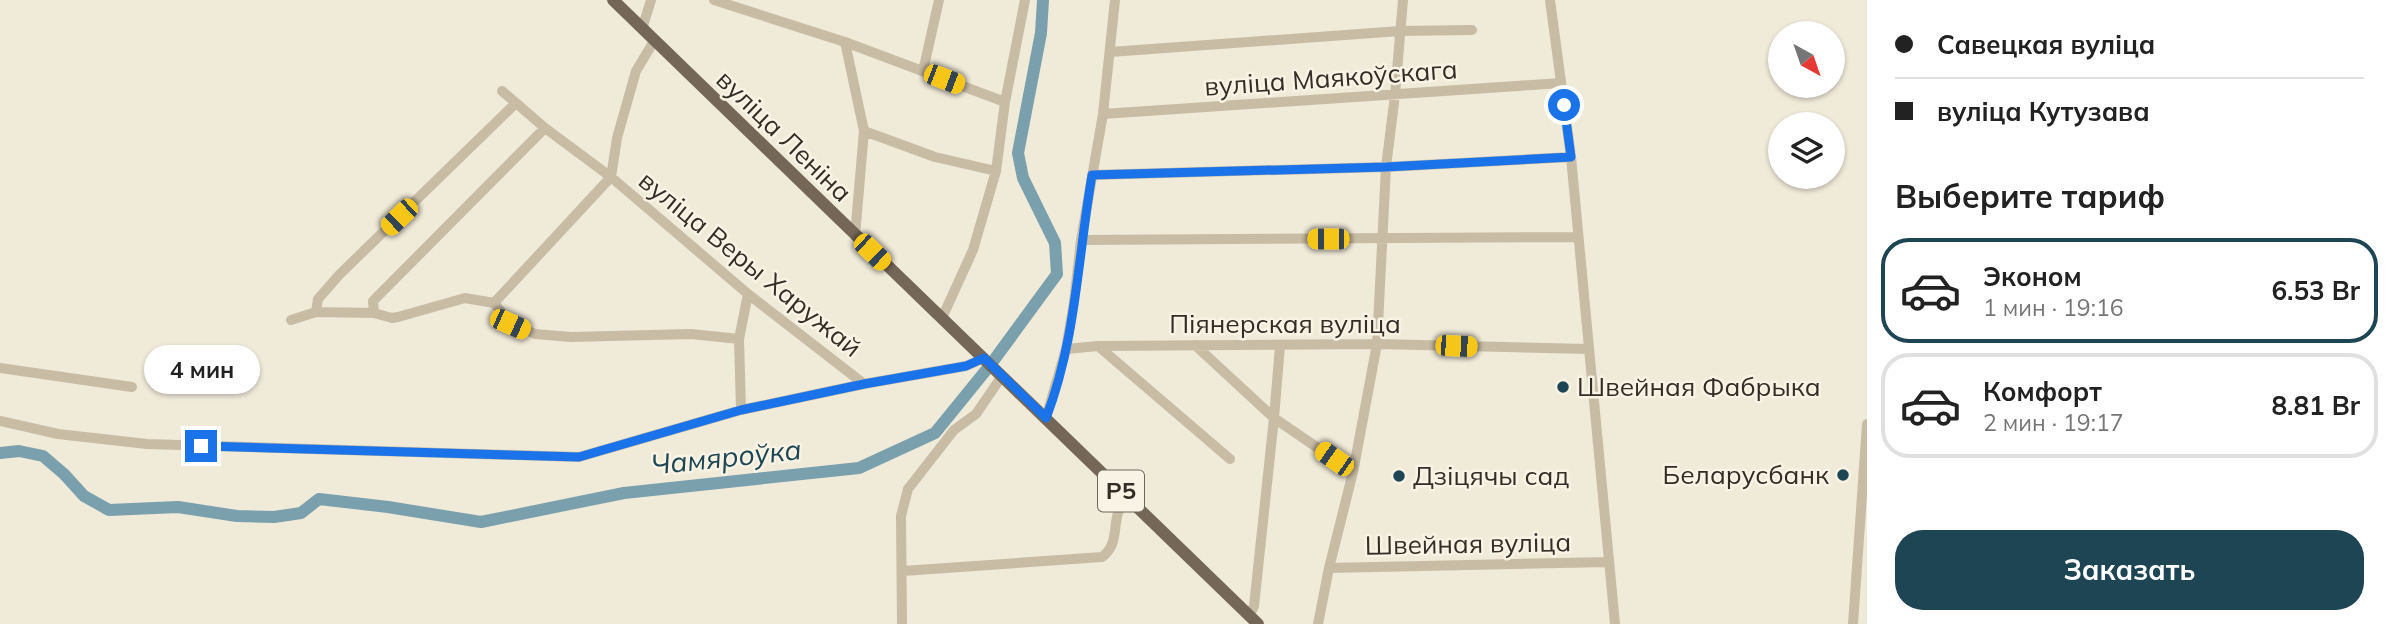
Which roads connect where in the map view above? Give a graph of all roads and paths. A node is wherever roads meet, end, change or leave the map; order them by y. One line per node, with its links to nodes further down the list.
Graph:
1 (612, 0): 9 (main road, вуліца Леніна / Р5)
2 (651, 0): 9 (street)
3 (714, 0): 13 (street)
4 (939, 0): 15 (street)
5 (1025, 0): 20 (street)
6 (1115, 0): 14 (street)
7 (1403, 0): 11 (street)
8 (1550, 0): 16 (street)
9 (642, 29): 12 (main road, вуліца Леніна / Р5)
10 (1472, 30): 11 (street)
11 (1400, 32): 14 (street); 18 (street)
12 (654, 41): 28 (street, вуліца Веры Харужай); 29 (main road, вуліца Леніна / Р5)
13 (845, 42): 15 (street); 23 (street)
14 (1110, 52): 21 (street)
15 (923, 71): 20 (street)
16 (1561, 83): 18 (street, вуліца Маякоўскага); 24 (street)
17 (502, 91): 19 (street, вуліца Веры Харужай)
18 (1395, 95): 21 (street, вуліца Маякоўскага); 25 (street)
19 (516, 103): 22 (street, вуліца Веры Харужай); 35 (street)
20 (1005, 103): 26 (street)
21 (1103, 114): 27 (street)
22 (545, 128): 28 (street, вуліца Веры Харужай); 36 (street)
23 (864, 131): 26 (street); 29 (street)
24 (1571, 157): 25 (street); 30 (street)
25 (1386, 167): 27 (street); 31 (street)
26 (996, 171): 37 (street)
27 (1092, 175): 32 (street)
28 (611, 177): 33 (street, вуліца Веры Харужай); 34 (street)
29 (855, 236): 37 (main road, вуліца Леніна / Р5)
30 (1577, 237): 31 (street); 45 (street)
31 (1383, 239): 32 (street); 40 (street)
32 (1081, 240): 44 (street)
33 (748, 294): 39 (street); 49 (street, вуліца Веры Харужай)
34 (494, 303): 36 (street); 39 (street)
35 (316, 312): 36 (street); 38 (street)
36 (374, 313)
37 (942, 318): 46 (main road, вуліца Леніна / Р5)
38 (291, 320)
39 (739, 340): 51 (street)
40 (1377, 344): 43 (street, Піянерская вуліца); 45 (street, Піянерская вуліца); 57 (street)
41 (1195, 345): 42 (street, Піянерская вуліца); 43 (street, Піянерская вуліца); 53 (street)
42 (1098, 346): 44 (street, Піянерская вуліца); 56 (street)
43 (1280, 346): 53 (street)
44 (1066, 349): 52 (street)
45 (1588, 349): 59 (street)
46 (984, 358): 48 (main road, вуліца Леніна / Р5); 49 (street)
47 (0, 368): 50 (street)
48 (1002, 376): 52 (main road, вуліца Леніна / Р5); 61 (street)
49 (864, 384): 51 (street)
50 (132, 387)
51 (741, 410): 54 (street)
52 (1046, 418): 58 (main road, вуліца Леніна / Р5)
53 (1275, 418): 57 (street); 62 (street)
54 (0, 421)
55 (1867, 424): 66 (street)
56 (1230, 458)
57 (1353, 472): 60 (street)
58 (1126, 496): 61 (street); 62 (main road, вуліца Леніна / Р5)
59 (1608, 562): 60 (street, Швейная вуліца); 65 (street)
60 (1329, 568): 64 (street)
61 (903, 571): 63 (street)
62 (1253, 620)
63 (902, 624)
64 (1318, 624)
65 (1615, 624)
66 (1853, 624)

